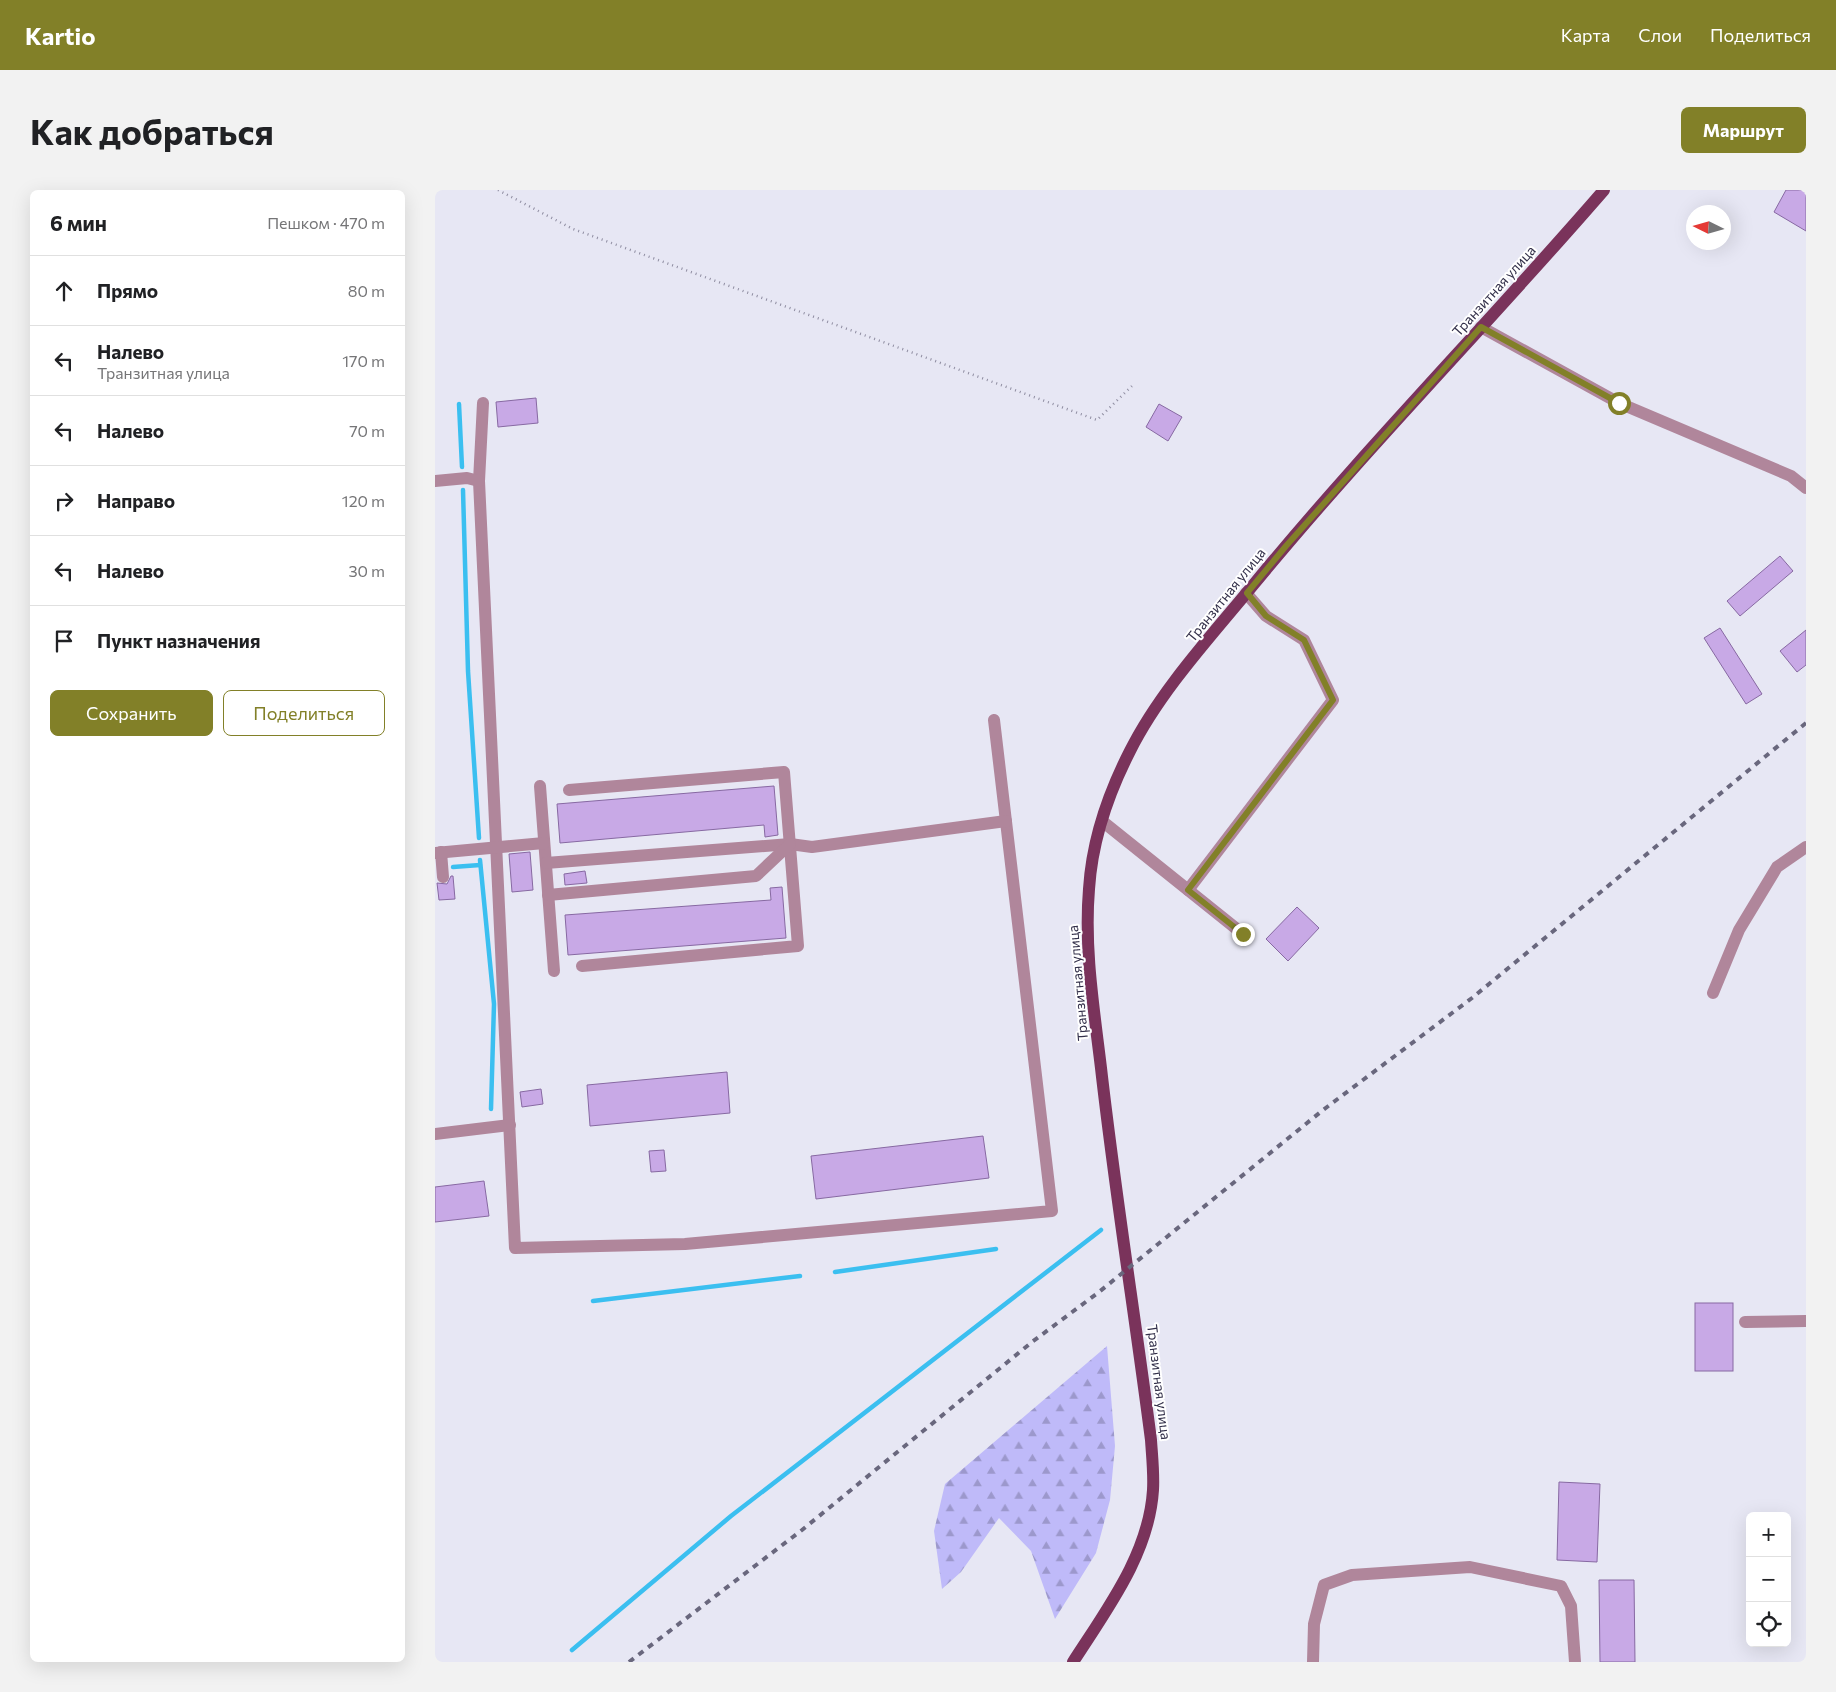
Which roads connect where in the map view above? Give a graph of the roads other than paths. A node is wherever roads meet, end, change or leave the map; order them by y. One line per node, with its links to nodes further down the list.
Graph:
1 (1604, 190): 2 (main road, Транзитная улица)
2 (1481, 327): 6 (lane); 7 (main road, Транзитная улица)
3 (483, 403): 5 (lane)
4 (435, 481): 5 (lane)
5 (479, 481): 16 (lane)
6 (1806, 488)
7 (1247, 593): 12 (main road, Транзитная улица); 20 (lane)
8 (994, 720): 11 (lane)
9 (540, 786): 13 (lane)
10 (569, 790): 14 (lane)
11 (1006, 821): 14 (lane); 26 (lane)
12 (1102, 821): 20 (lane); 30 (main road, Транзитная улица)
13 (544, 843): 16 (lane); 18 (lane)
14 (790, 844): 18 (lane); 21 (lane); 23 (lane)
15 (1806, 847): 25 (lane)
16 (496, 848): 17 (lane); 26 (lane)
17 (438, 852): 19 (lane)
18 (546, 863): 21 (lane)
19 (443, 877)
20 (1188, 890): 22 (lane)
21 (548, 895): 24 (lane)
22 (1243, 934)
23 (582, 966)
24 (554, 971)
25 (1713, 993)
26 (511, 1125): 27 (lane)
27 (435, 1134)
28 (1806, 1321): 29 (lane)
29 (1745, 1322)
30 (1073, 1662)
31 (1313, 1662): 32 (lane)
32 (1575, 1662)

